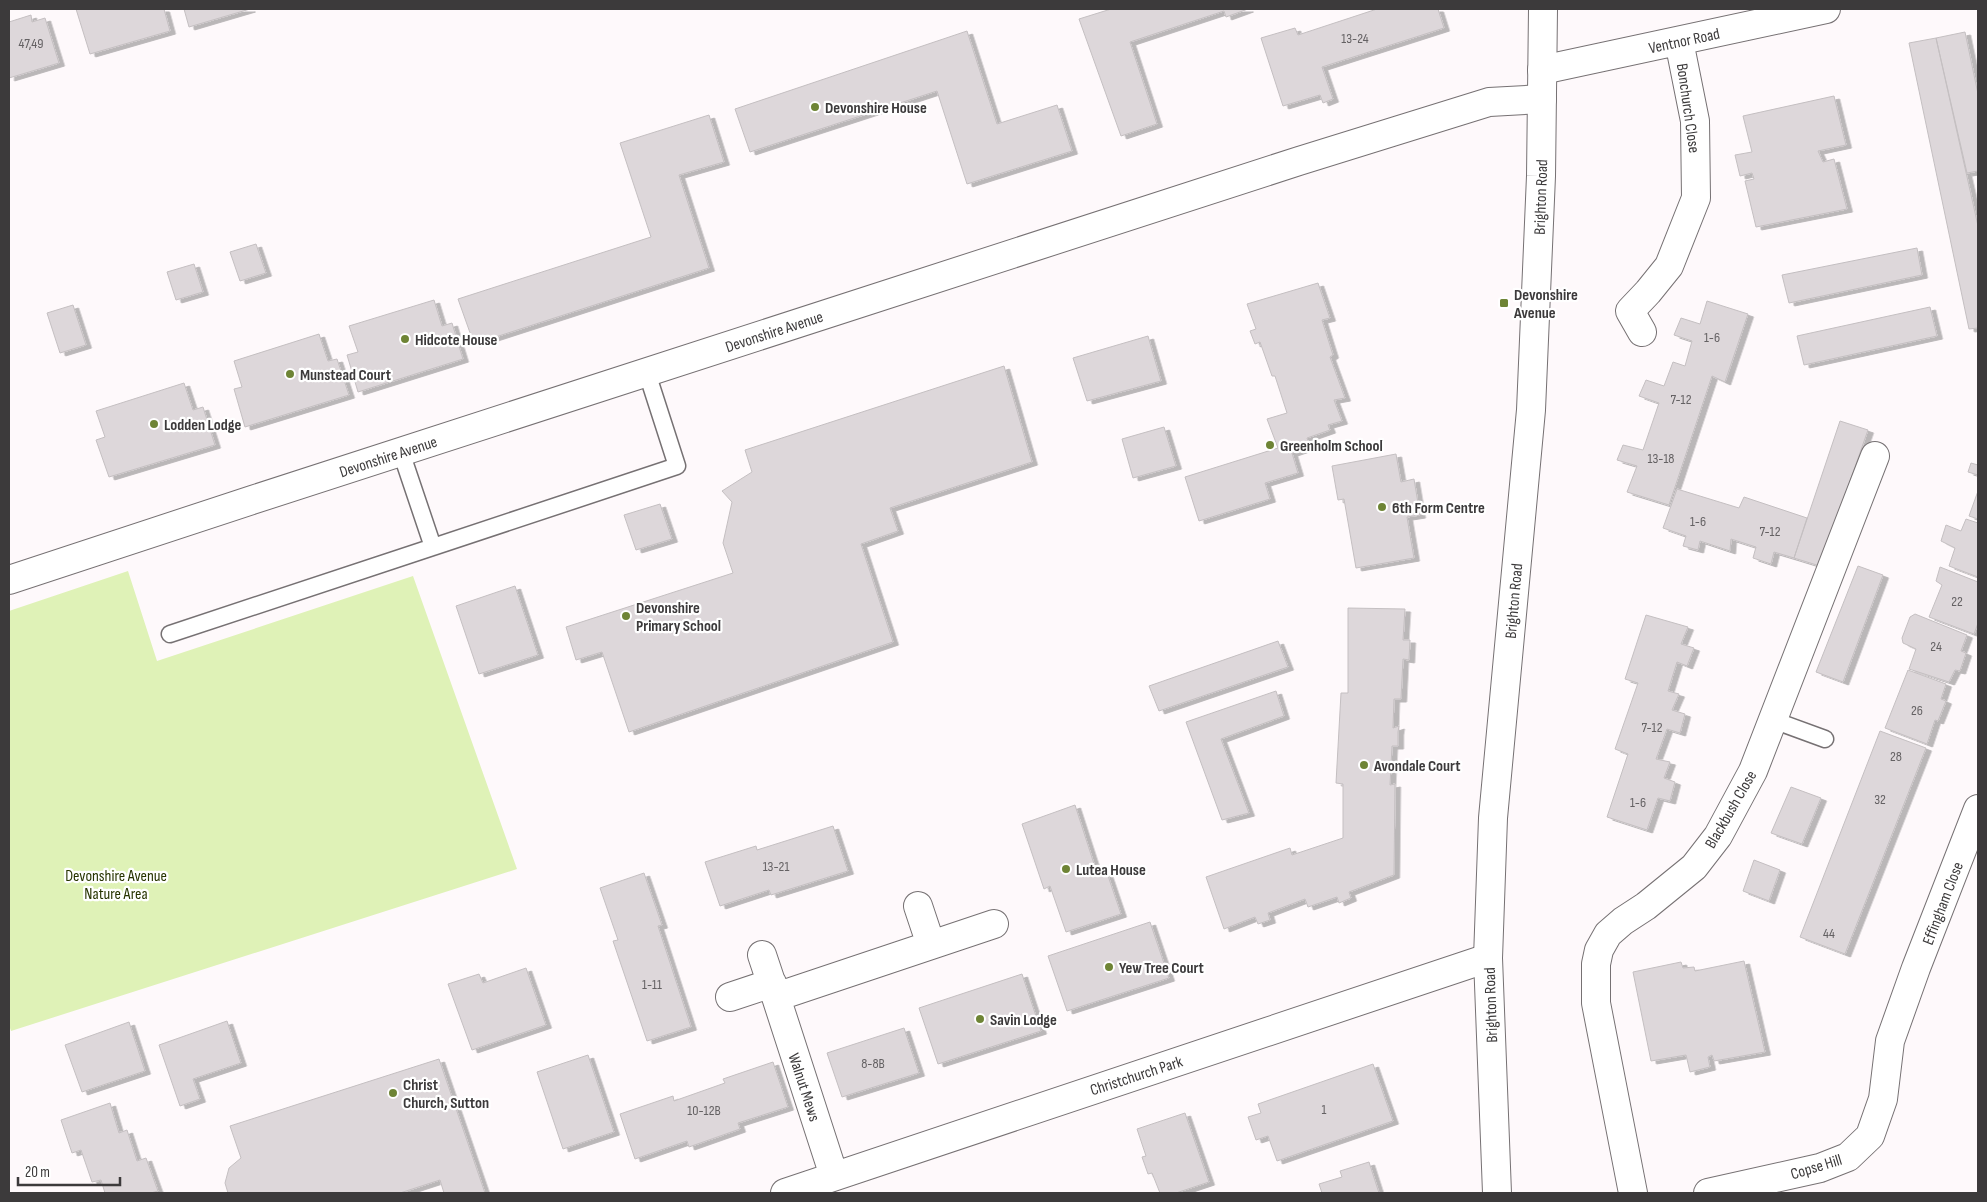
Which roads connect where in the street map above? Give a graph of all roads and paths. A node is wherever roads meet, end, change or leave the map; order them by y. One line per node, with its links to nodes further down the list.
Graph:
1 (1543, 9): 4 (street, Brighton Road)
2 (1826, 9): 3 (street, Ventnor Road)
3 (1679, 41): 4 (street, Ventnor Road); 6 (street, Bonchurch Close)
4 (1542, 70): 5 (street, Brighton Road)
5 (1542, 99): 7 (street, Devonshire Avenue); 20 (street, Brighton Road)
6 (1642, 332)
7 (648, 373): 8 (street, Devonshire Avenue); 10 (lane)
8 (401, 452): 10 (lane); 11 (street, Devonshire Avenue)
9 (1875, 456): 13 (street, Blackbush Close)
10 (433, 547): 12 (lane)
11 (9, 580)
12 (170, 634)
13 (1773, 720): 14 (lane); 27 (street, Blackbush Close)
14 (1825, 739)
15 (1978, 809): 21 (street, Effingham Close)
16 (918, 906): 18 (street)
17 (994, 924): 18 (street)
18 (931, 945): 22 (street)
19 (762, 955): 22 (street, Walnut Mews)
20 (1488, 958): 24 (street, Christchurch Park); 26 (street, Brighton Road)
21 (1916, 968): 28 (street, Copse Hill)
22 (774, 990): 23 (street); 24 (street, Walnut Mews)
23 (730, 996)
24 (834, 1176): 25 (street, Christchurch Park)
25 (785, 1193)
26 (1496, 1193)
27 (1633, 1193)
28 (1708, 1193)

